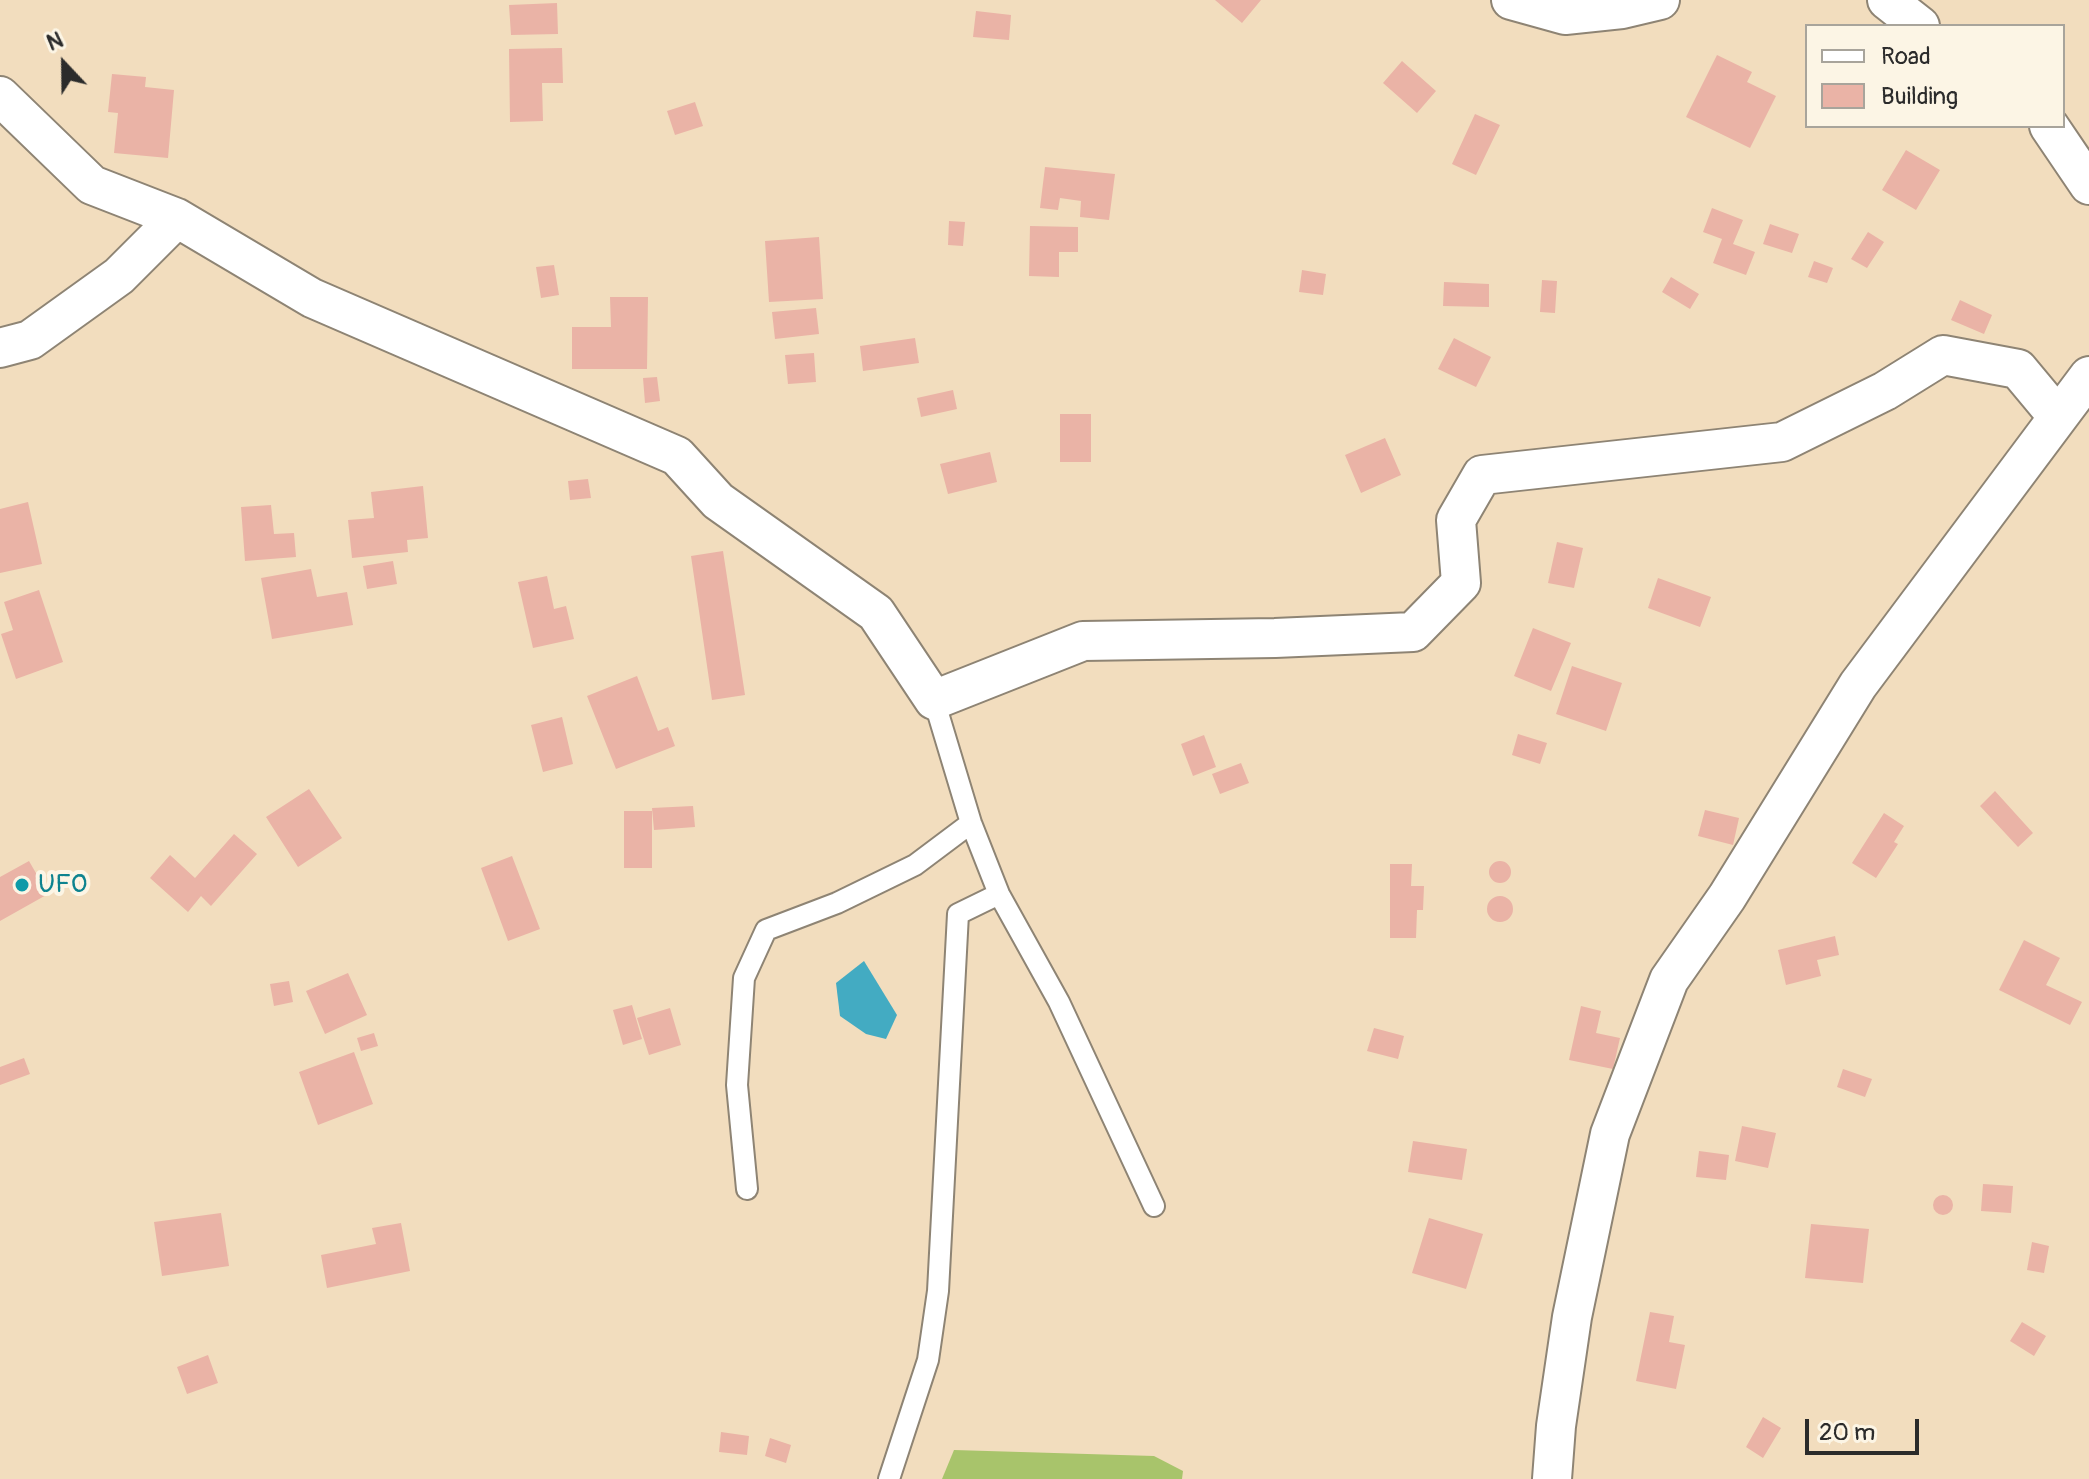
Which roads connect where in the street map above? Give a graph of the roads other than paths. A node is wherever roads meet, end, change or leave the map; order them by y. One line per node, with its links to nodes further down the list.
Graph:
1 (1511, 0): 2 (street)
2 (1660, 0)
3 (1887, 0): 4 (street)
4 (1917, 24)
5 (0, 96): 8 (street)
6 (2050, 128): 7 (street)
7 (2089, 185)
8 (177, 218): 9 (street); 12 (street)
9 (0, 348)
10 (2089, 376): 11 (street)
11 (2058, 417): 12 (street); 18 (street)
12 (934, 700): 13 (lane)
13 (971, 823): 14 (lane); 15 (lane)
14 (999, 894): 16 (lane); 17 (lane)
15 (747, 1189)
16 (1154, 1206)
17 (889, 1479)
18 (1552, 1479)

